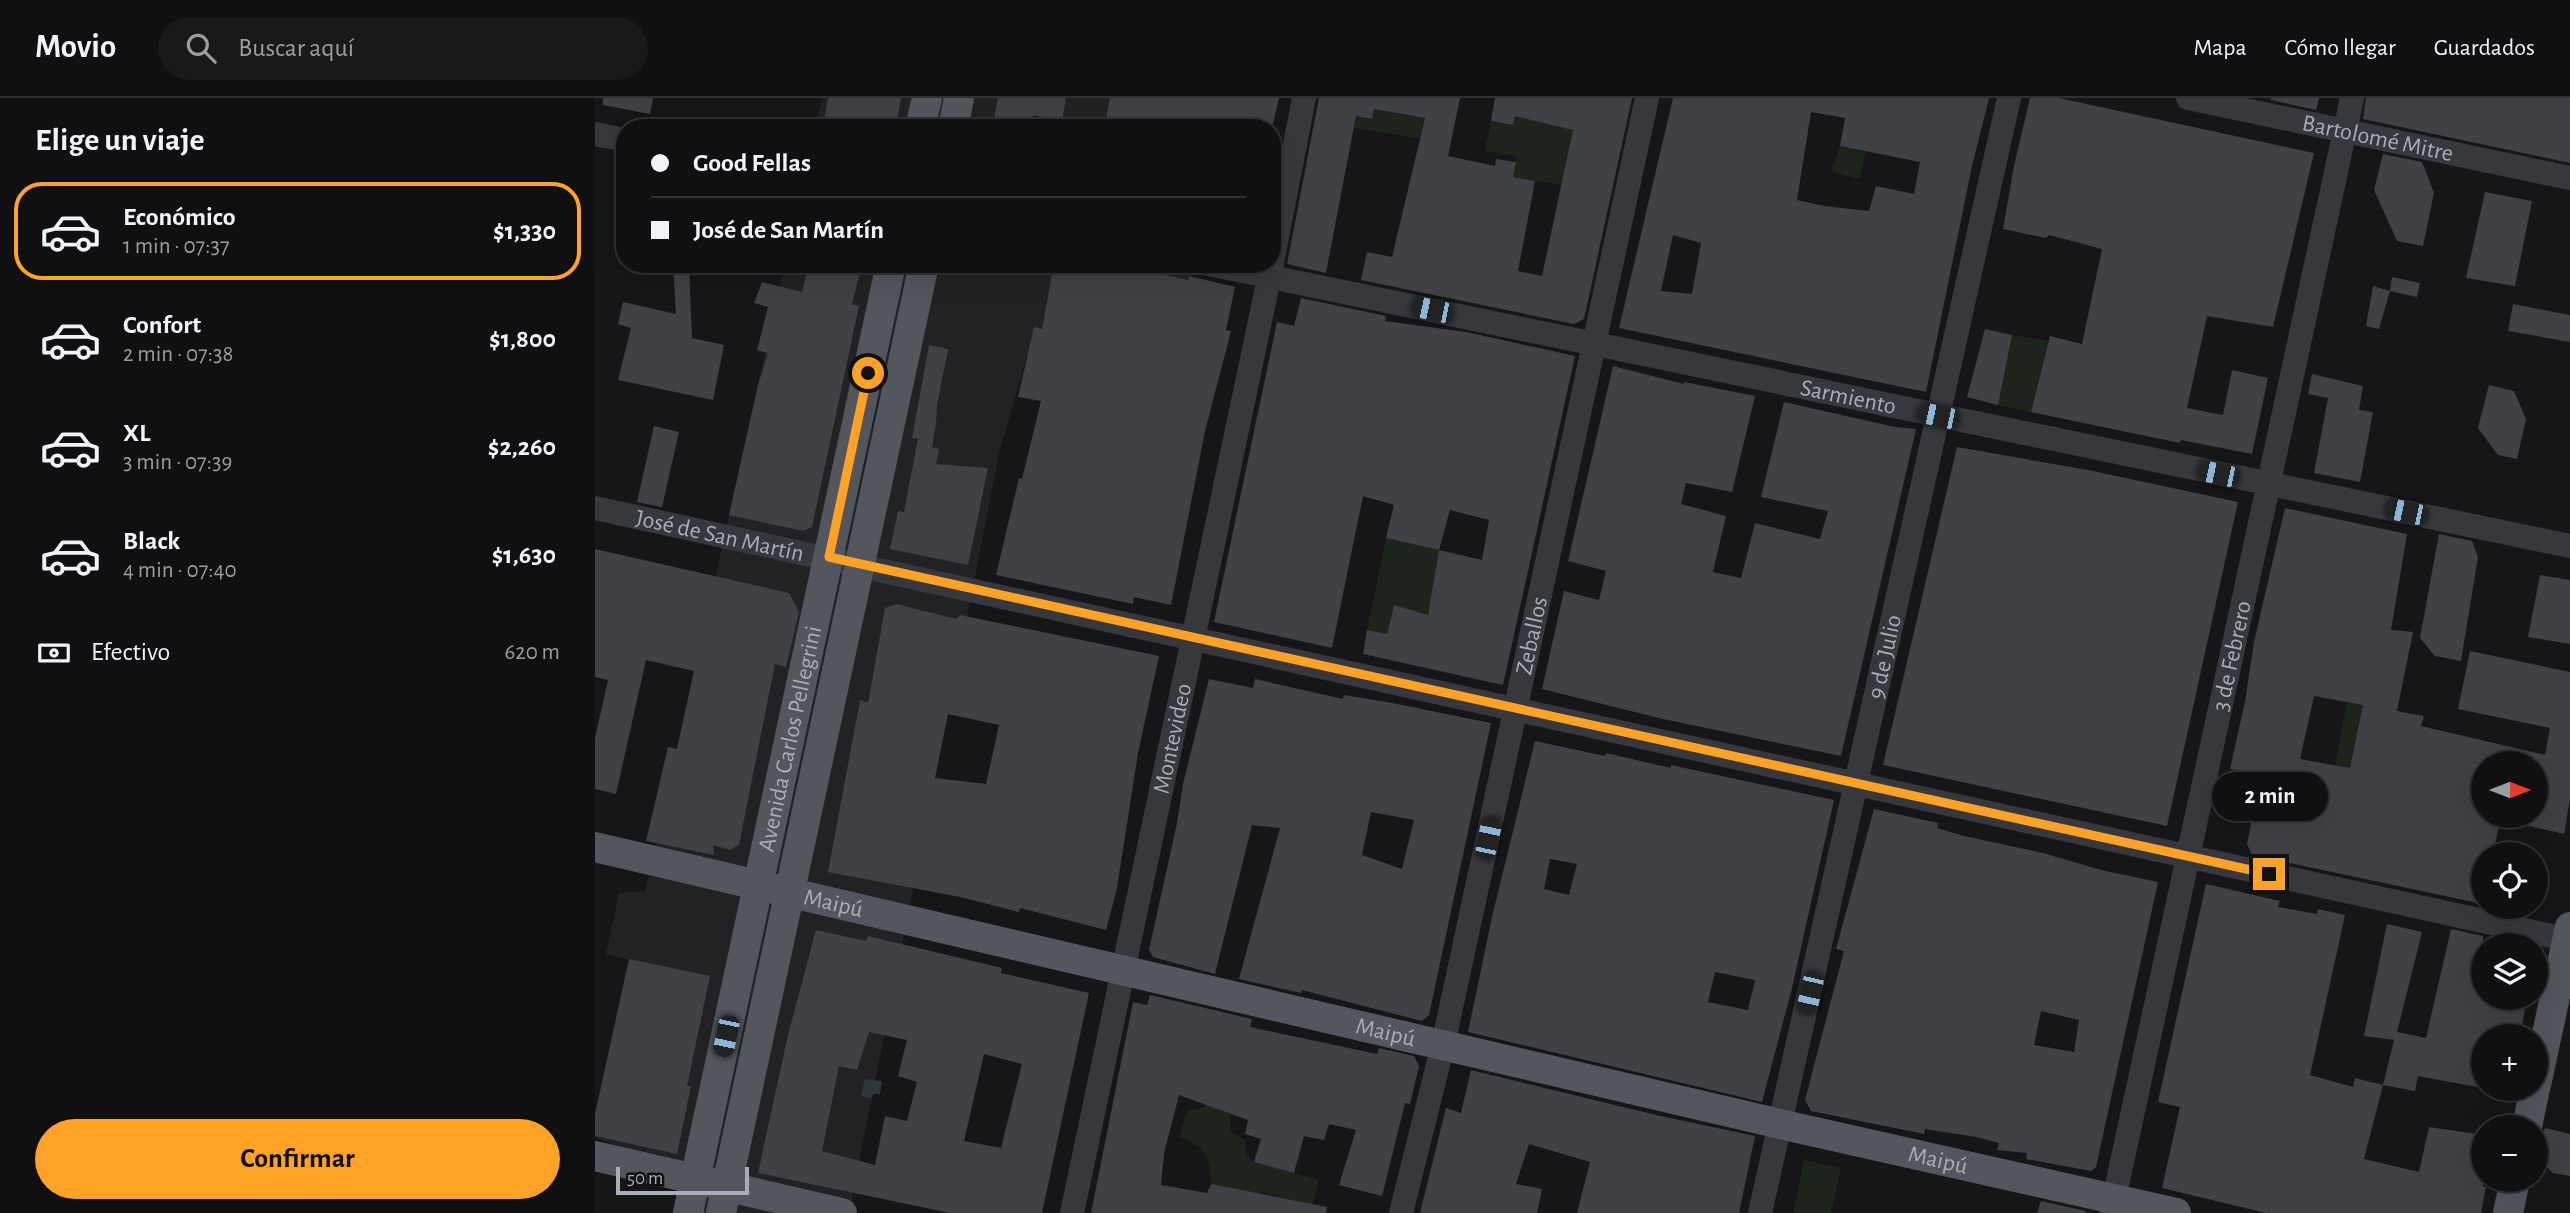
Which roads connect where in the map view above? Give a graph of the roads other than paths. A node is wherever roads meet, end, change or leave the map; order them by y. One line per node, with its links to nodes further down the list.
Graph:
1 (927, 98): 8 (main road)
2 (959, 98): 9 (main road)
3 (1304, 98): 14 (street, Montevideo)
4 (1647, 98): 19 (street, Zeballos)
5 (2009, 98): 20 (street, 9 de Julio)
6 (2188, 98): 10 (street, Bartolomé Mitre)
7 (2352, 98): 10 (street, 3 de Febrero)
8 (922, 119)
9 (955, 119)
10 (2345, 131): 13 (street, Bartolomé Mitre); 21 (street, 3 de Febrero)
11 (595, 134): 12 (street)
12 (616, 139)
13 (2570, 178)
14 (1281, 216)
15 (1281, 270): 19 (street, Sarmiento)
16 (889, 273): 24 (main road, Avenida Carlos Pellegrini)
17 (922, 273): 25 (main road, Avenida Carlos Pellegrini)
18 (1270, 273): 26 (street, Montevideo)
19 (1594, 344): 20 (street, Sarmiento); 27 (street, Zeballos)
20 (1938, 416): 21 (street, Sarmiento); 28 (street, 9 de Julio)
21 (2269, 484): 23 (street, Sarmiento); 30 (street, 3 de Febrero)
22 (595, 508): 24 (street, José de San Martín)
23 (2570, 546)
24 (829, 557): 25 (street, José de San Martín); 31 (main road, Avenida Carlos Pellegrini)
25 (860, 564): 26 (street, José de San Martín); 32 (main road, Avenida Carlos Pellegrini)
26 (1194, 637): 27 (street, José de San Martín); 34 (street, Montevideo)
27 (1516, 708): 28 (street, José de San Martín); 36 (street, Zeballos)
28 (1857, 783): 30 (street, José de San Martín); 37 (street, 9 de Julio)
29 (595, 847): 31 (main road, Maipú)
30 (2188, 856): 33 (street, José de San Martín); 42 (street, 3 de Febrero)
31 (758, 885): 32 (main road, Maipú); 39 (main road, Avenida Carlos Pellegrini)
32 (790, 892): 34 (main road, Maipú); 41 (main road, Avenida Carlos Pellegrini)
33 (2569, 935): 35 (main road)
34 (1123, 970): 36 (main road, Maipú); 45 (street, Montevideo)
35 (2548, 1029)
36 (1443, 1045): 37 (main road, Maipú); 46 (street, Zeballos)
37 (1780, 1124): 42 (main road, Maipú); 47 (street, 9 de Julio)
38 (595, 1156): 39 (main road)
39 (695, 1179): 41 (main road); 43 (main road, Avenida Carlos Pellegrini)
40 (2512, 1192): 49 (main road)
41 (724, 1200): 44 (main road)
42 (2112, 1206): 48 (main road, Maipú)
43 (688, 1213)
44 (842, 1213)
45 (1072, 1213)
46 (1401, 1213)
47 (1761, 1213)
48 (2176, 1213)
49 (2508, 1213)

